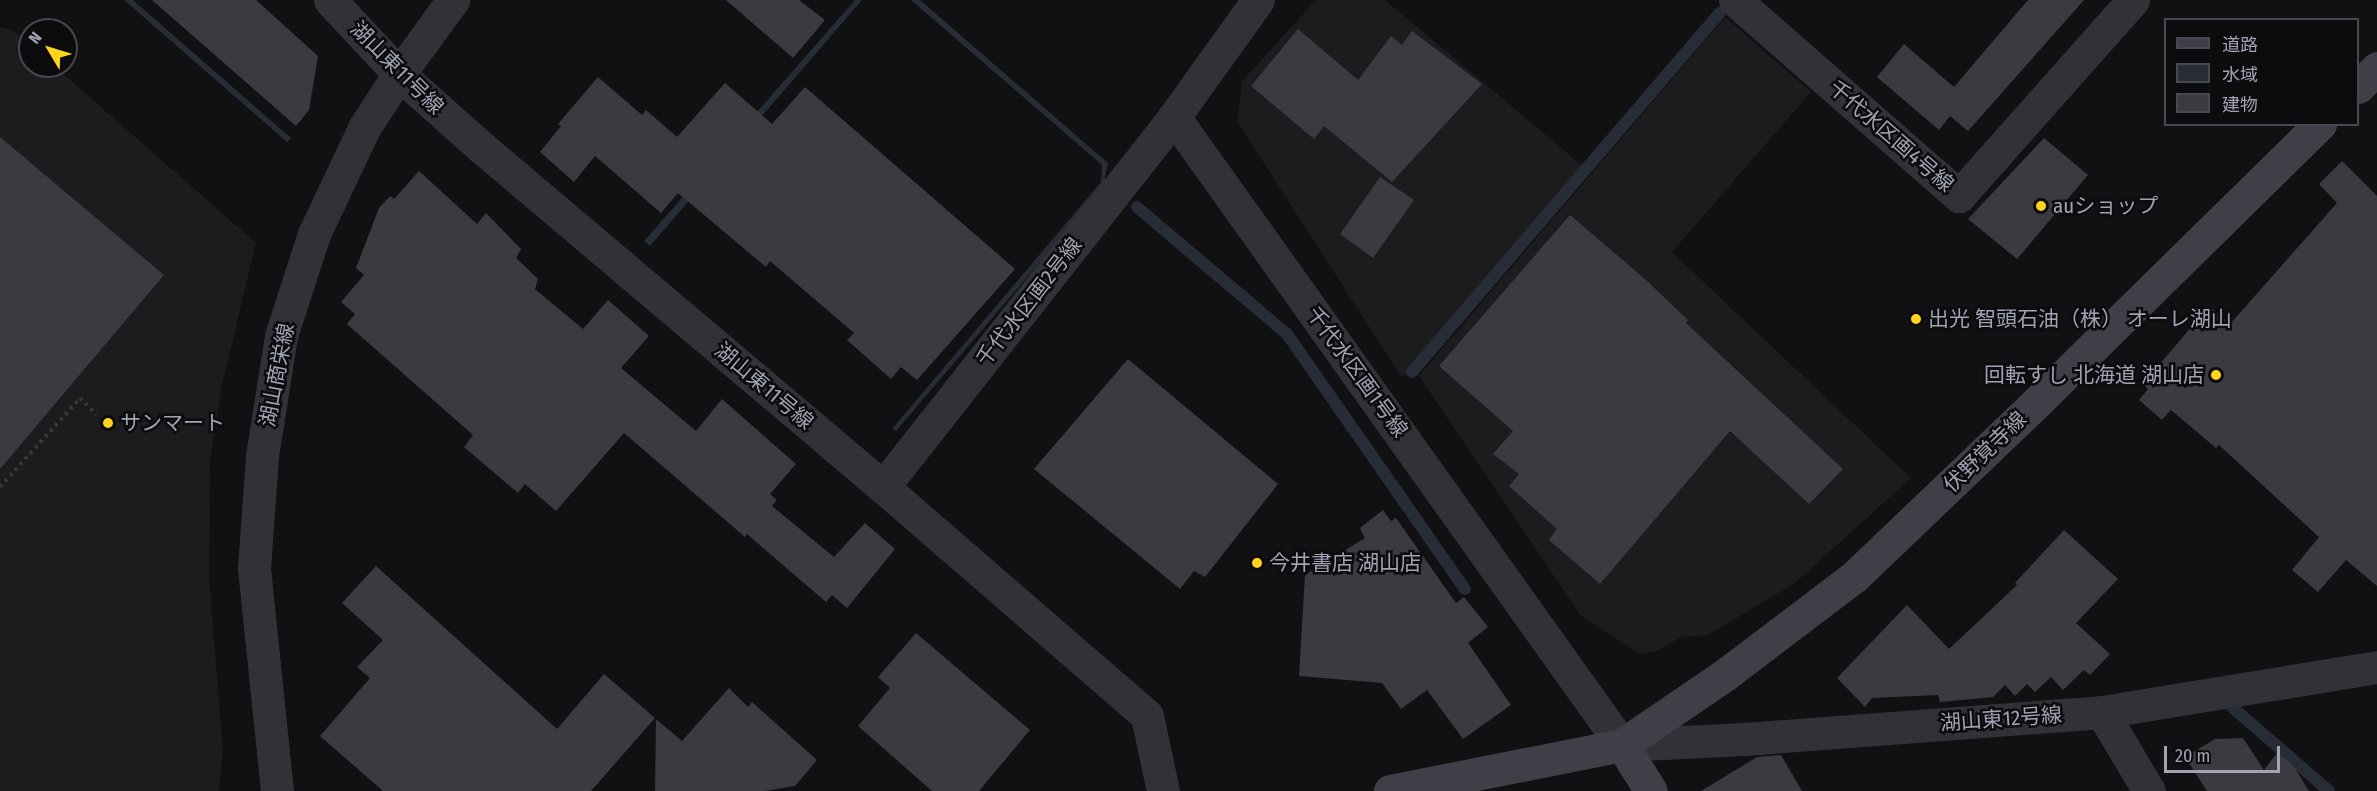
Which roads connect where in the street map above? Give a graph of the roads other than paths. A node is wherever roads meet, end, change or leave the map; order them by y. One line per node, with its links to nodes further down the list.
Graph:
1 (330, 0): 7 (street, 湖山東11号線)
2 (453, 0): 7 (street, 湖山商栄線)
3 (1258, 0): 9 (street)
4 (1735, 0): 5 (street, 千代水区画4号線)
5 (2133, 0)
6 (2377, 68): 8 (main road)
7 (399, 74): 11 (street, 湖山東11号線); 15 (street, 湖山商栄線)
8 (2359, 86)
9 (1174, 117): 11 (street, 千代水区画2号線); 14 (street, 千代水区画1号線)
10 (2318, 126): 14 (main road, 伏野覚寺線)
11 (883, 487): 16 (street, 湖山東11号線)
12 (2377, 667): 13 (street, 湖山東12号線)
13 (2102, 711): 14 (street, 湖山東12号線); 19 (street)
14 (1622, 745): 17 (main road); 18 (main road)
15 (277, 791)
16 (1163, 791)
17 (1390, 791)
18 (1651, 791)
19 (2149, 791)

